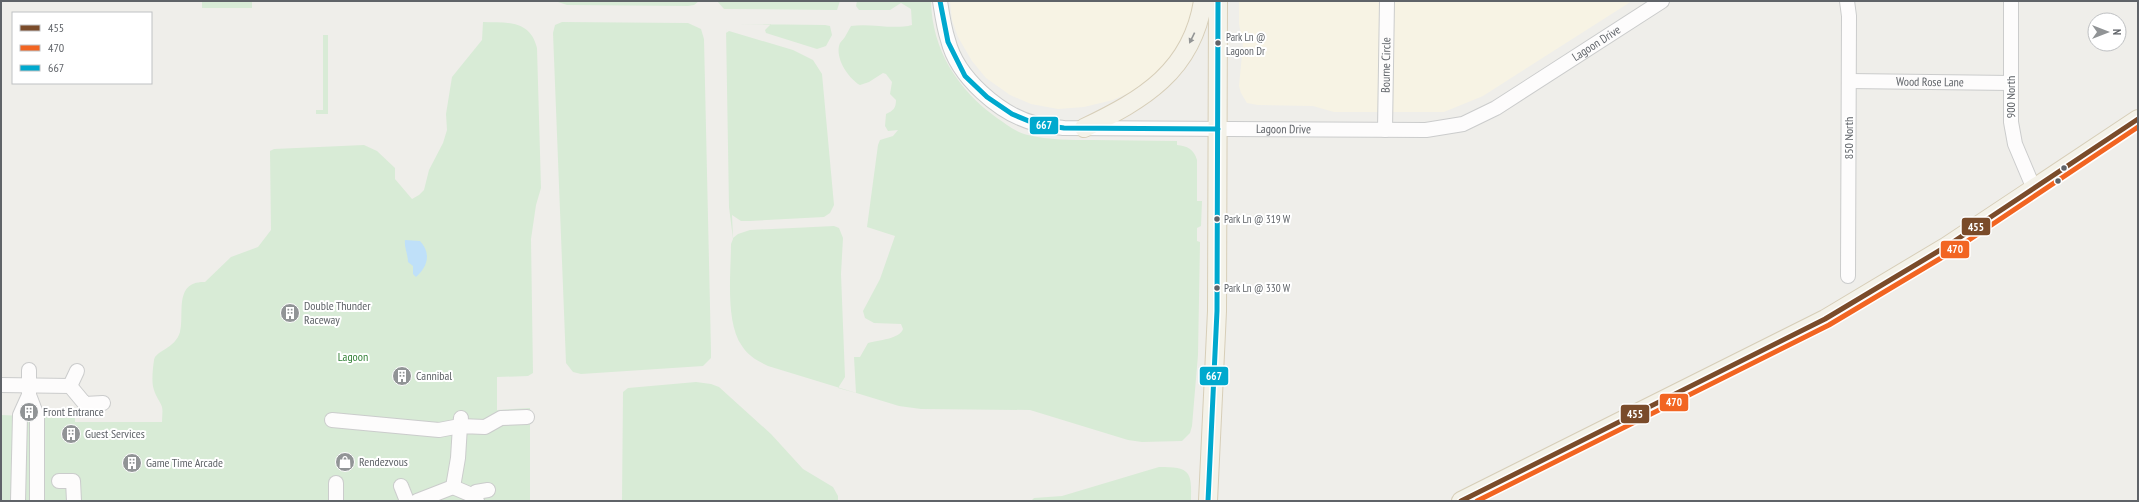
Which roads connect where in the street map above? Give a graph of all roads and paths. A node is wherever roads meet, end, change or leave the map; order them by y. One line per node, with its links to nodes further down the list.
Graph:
1 (940, 1): 11 (street, Lagoon Drive)
2 (1203, 1): 11 (main road, one-way to 11)
3 (1218, 1): 12 (main road)
4 (1387, 1): 13 (street, Bourne Circle)
5 (1662, 1): 13 (street, Lagoon Drive)
6 (1847, 1): 8 (street, 850 North)
7 (2011, 1): 9 (street, 900 North)
8 (1849, 81): 9 (street, Wood Rose Lane); 15 (street, 850 North)
9 (2011, 83): 14 (street, 900 North)
10 (2138, 119): 14 (main road)
11 (1084, 128): 12 (street, Lagoon Drive)
12 (1218, 129): 13 (street, Lagoon Drive); 37 (main road)
13 (1385, 130)
14 (2034, 189): 38 (main road)
15 (1848, 276)
16 (29, 370): 20 (street)
17 (77, 371): 19 (street)
18 (1, 385): 20 (street)
19 (70, 386): 20 (street); 21 (street)
20 (29, 390): 31 (street); 32 (street)
21 (103, 404)
22 (527, 417): 24 (street)
23 (332, 420): 24 (street)
24 (460, 421): 27 (street)
25 (59, 481): 33 (street)
26 (336, 483): 34 (street)
27 (453, 487): 29 (street); 30 (street)
28 (488, 490): 30 (street)
29 (425, 499)
30 (476, 499)
31 (18, 501)
32 (37, 501)
33 (74, 501)
34 (336, 501)
35 (398, 501): 36 (street)
36 (407, 501)
37 (1208, 501)
38 (1461, 501)

